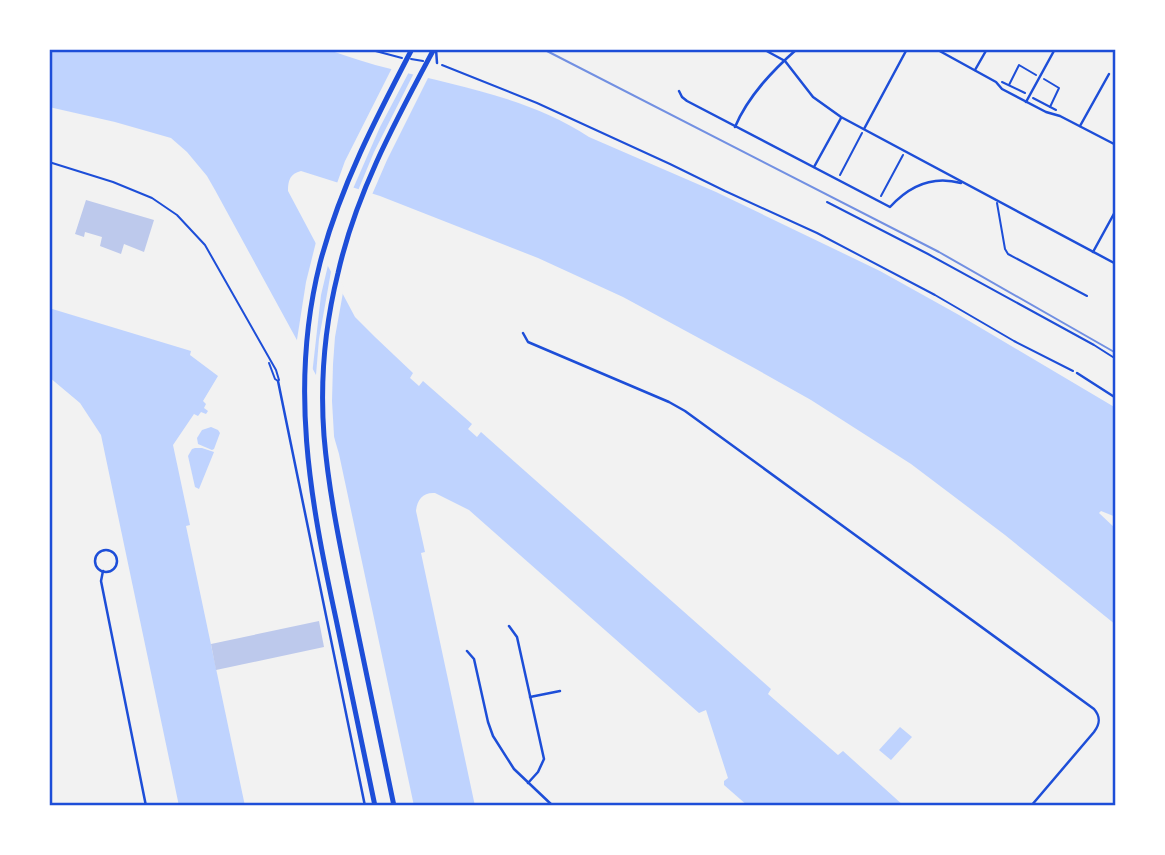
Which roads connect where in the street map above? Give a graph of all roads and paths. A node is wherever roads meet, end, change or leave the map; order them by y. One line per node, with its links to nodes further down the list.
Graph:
1 (368, 49): 11 (path)
2 (412, 49): 46 (highway)
3 (435, 49): 11 (street); 47 (highway)
4 (763, 49): 10 (street)
5 (797, 49): 10 (street)
6 (907, 49): 19 (street)
7 (936, 49): 12 (street)
8 (987, 49): 12 (street)
9 (1055, 49): 15 (street)
10 (785, 61): 16 (street); 17 (street)
11 (437, 63): 35 (path)
12 (975, 70): 15 (street)
13 (1109, 74): 18 (street)
14 (679, 91): 17 (street)
15 (1026, 102): 18 (street)
16 (841, 117): 19 (street); 23 (street)
17 (735, 127): 23 (street)
18 (1079, 127): 20 (street)
19 (864, 129): 21 (street); 24 (path)
20 (1116, 145)
21 (905, 151): 25 (street); 26 (path)
22 (49, 163): 36 (lane)
23 (814, 167): 24 (street)
24 (838, 180): 26 (street)
25 (964, 184): 26 (street); 28 (street)
26 (878, 201)
27 (827, 202): 34 (path)
28 (997, 202): 30 (street); 32 (lane)
29 (1116, 210): 30 (street)
30 (1093, 252): 31 (street)
31 (1116, 264)
32 (1087, 296)
33 (523, 333): 49 (street)
34 (1116, 359)
35 (1076, 373): 37 (street)
36 (278, 382): 45 (street)
37 (1116, 398)
38 (103, 571): 38 (street); 44 (street)
39 (509, 626): 42 (street)
40 (467, 651): 43 (street)
41 (560, 691): 42 (street)
42 (530, 696): 43 (street)
43 (528, 783): 48 (street)
44 (146, 806)
45 (365, 806)
46 (374, 806)
47 (394, 806)
48 (554, 806)
49 (1031, 806)

